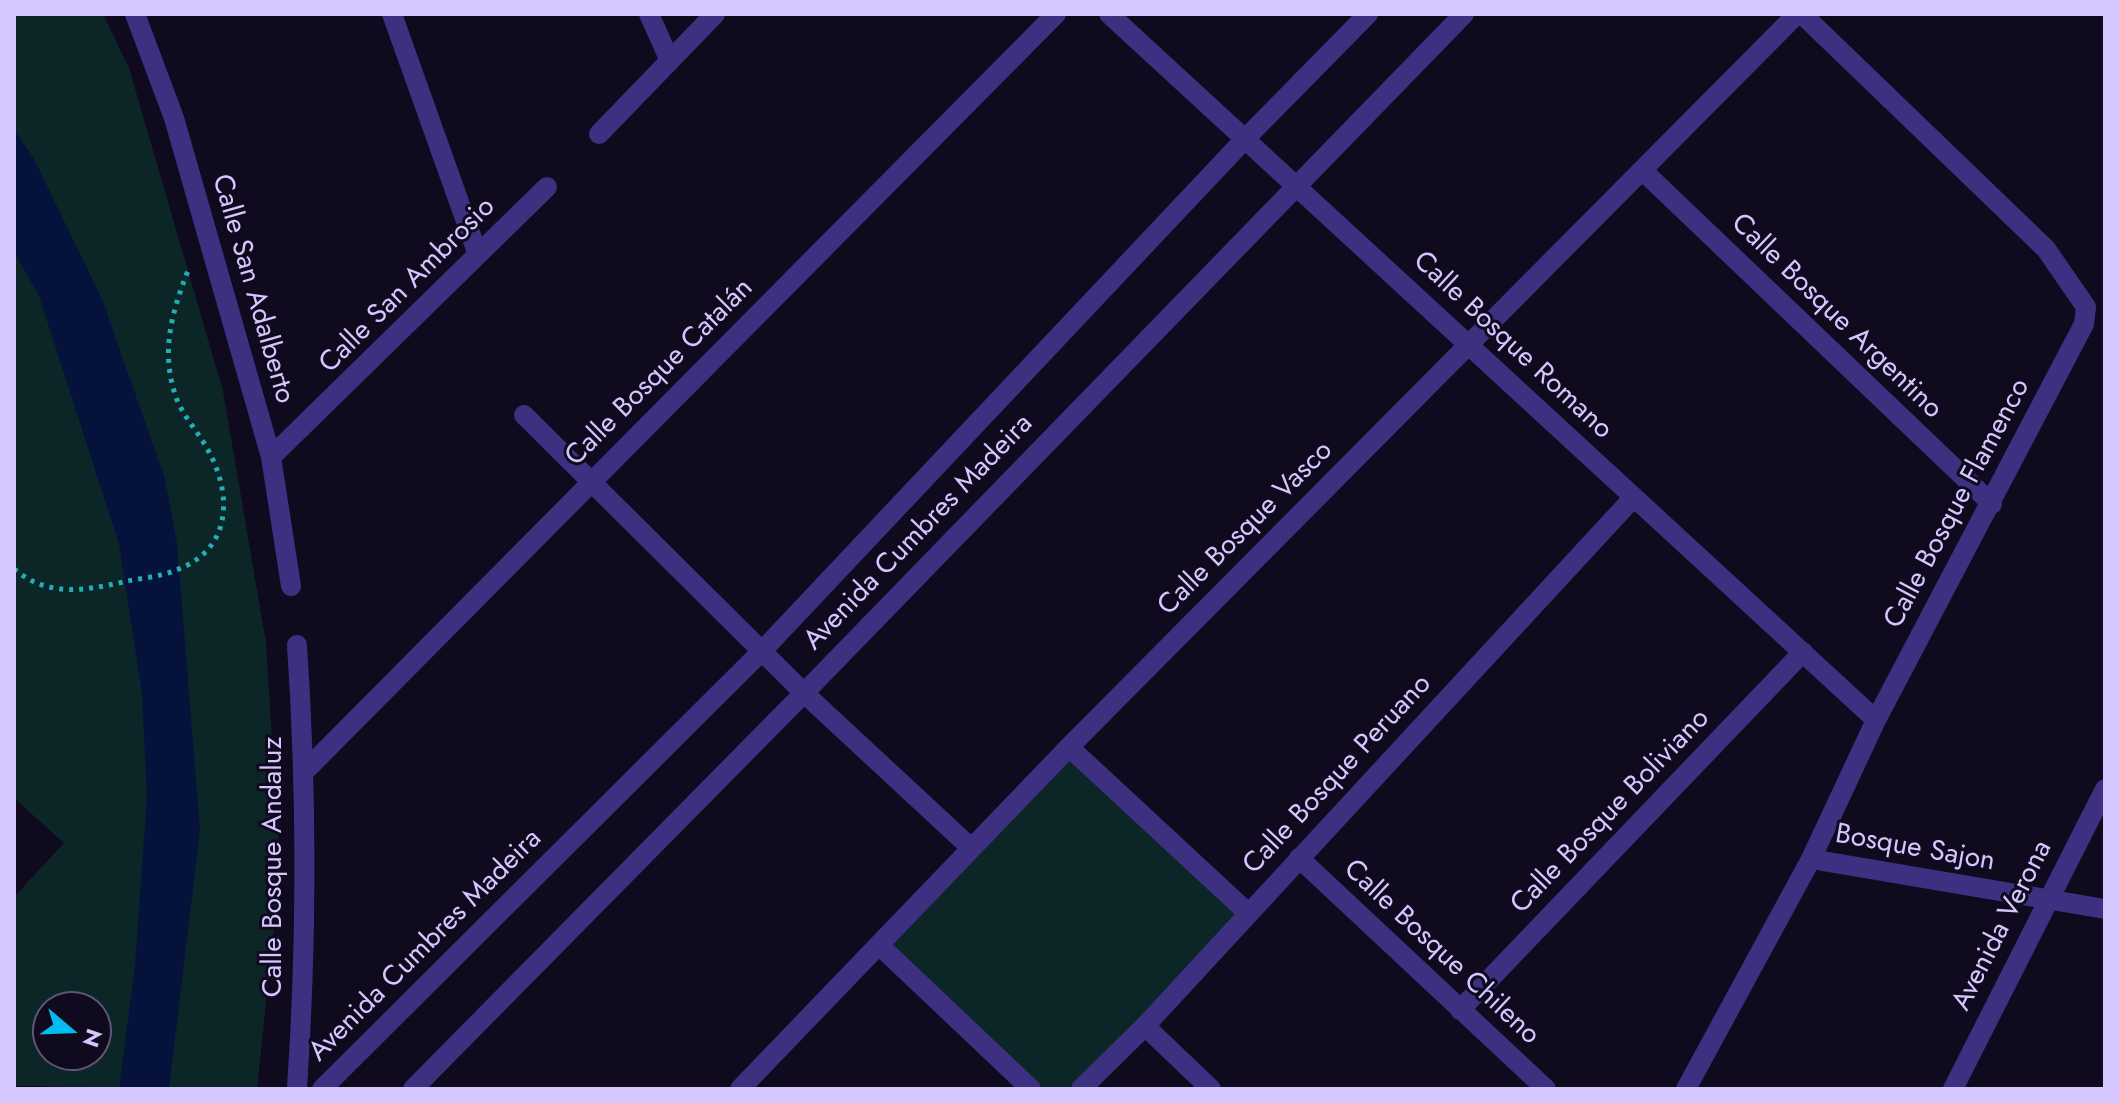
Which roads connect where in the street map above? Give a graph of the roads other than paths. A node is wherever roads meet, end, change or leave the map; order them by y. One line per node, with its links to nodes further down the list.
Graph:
1 (135, 14): 19 (street, Calle San Adalberto)
2 (392, 14): 16 (street)
3 (649, 14): 10 (street)
4 (715, 14): 10 (street)
5 (1056, 14): 20 (street, Calle Bosque Catalán)
6 (1109, 14): 12 (street, Calle Bosque Romano)
7 (1368, 14): 12 (street, Avenida Cumbres Madeira)
8 (1464, 14): 14 (street, Avenida Cumbres Madeira)
9 (1800, 14): 13 (street, Calle Bosque Vasco); 22 (street, Calle Bosque Flamenco)
10 (670, 61): 11 (street)
11 (599, 134)
12 (1244, 140): 14 (street, Calle Bosque Romano); 25 (street, Avenida Cumbres Madeira)
13 (1642, 170): 17 (street, Calle Bosque Vasco); 22 (street, Calle Bosque Argentino)
14 (1295, 186): 17 (street, Calle Bosque Romano); 27 (street, Avenida Cumbres Madeira)
15 (547, 187): 16 (street, Calle San Ambrosio)
16 (478, 255): 19 (street, Calle San Ambrosio)
17 (1470, 345): 21 (street, Calle Bosque Romano); 29 (street, Calle Bosque Vasco)
18 (524, 415): 20 (street)
19 (271, 457): 23 (street, Calle San Adalberto)
20 (593, 480): 25 (street); 30 (street, Calle Bosque Catalán)
21 (1634, 497): 26 (street, Calle Bosque Romano); 33 (street, Calle Bosque Peruano)
22 (1992, 504): 28 (street, Calle Bosque Flamenco)
23 (291, 586)
24 (297, 645): 30 (street, Calle Bosque Andaluz)
25 (762, 651): 27 (street); 42 (street, Avenida Cumbres Madeira)
26 (1803, 652): 28 (street, Calle Bosque Romano); 39 (street, Calle Bosque Boliviano)
27 (804, 693): 32 (street); 43 (street, Avenida Cumbres Madeira)
28 (1876, 720): 34 (street, Calle Bosque Flamenco)
29 (1069, 747): 32 (street, Calle Bosque Vasco); 37 (street)
30 (305, 771): 41 (street, Calle Bosque Andaluz)
31 (2105, 789): 35 (street, Avenida Verona)
32 (970, 847): 38 (street, Calle Bosque Vasco)
33 (1299, 858): 37 (street, Calle Bosque Peruano); 39 (street, Calle Bosque Chileno)
34 (1811, 859): 35 (street, Bosque Sajon); 49 (street, Calle Bosque Flamenco)
35 (2046, 901): 36 (street, Bosque Sajon); 50 (street, Avenida Verona)
36 (2105, 909)
37 (1248, 913): 40 (street, Calle Bosque Peruano)
38 (880, 946): 44 (street, Calle Bosque Vasco); 45 (street)
39 (1460, 1010): 48 (street, Calle Bosque Chileno)
40 (1145, 1026): 46 (street, Calle Bosque Peruano); 47 (street)
41 (297, 1089)
42 (322, 1089)
43 (413, 1089)
44 (740, 1089)
45 (1031, 1089)
46 (1081, 1089)
47 (1211, 1089)
48 (1546, 1089)
49 (1686, 1089)
50 (1953, 1089)

